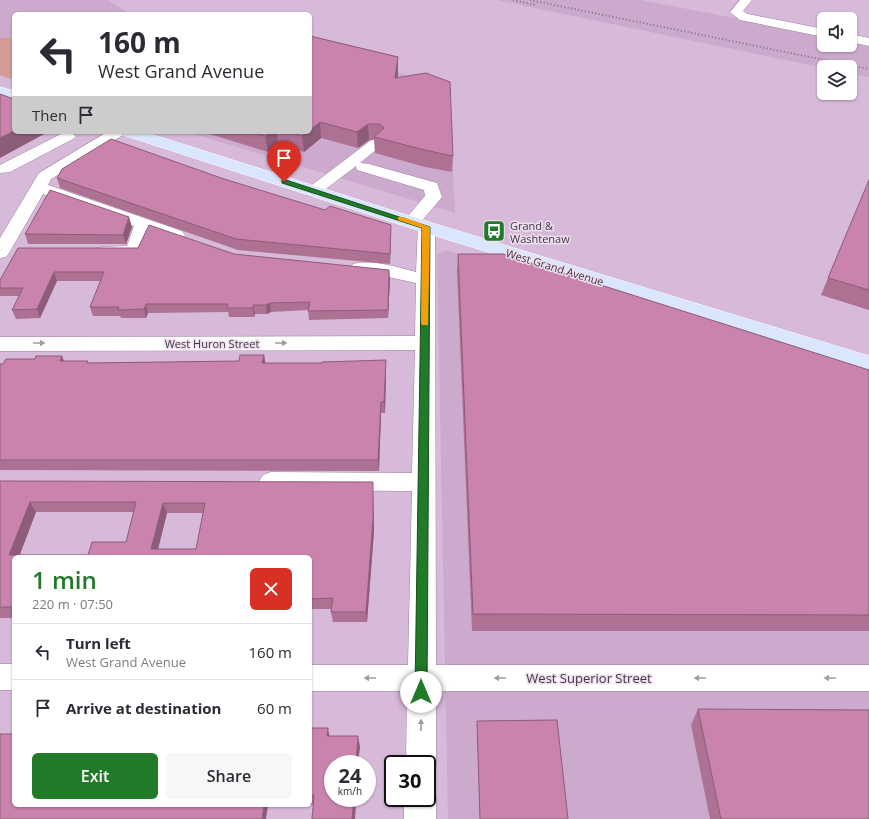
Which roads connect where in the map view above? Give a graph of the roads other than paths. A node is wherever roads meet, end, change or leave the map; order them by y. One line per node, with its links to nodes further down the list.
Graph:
1 (746, 0): 2 (street)
2 (817, 32)
3 (857, 39): 4 (street)
4 (869, 42)
5 (0, 91): 6 (main road)
6 (12, 95)
7 (115, 134): 13 (street)
8 (134, 134): 14 (main road, West Grand Avenue)
9 (68, 136): 12 (street)
10 (375, 144): 14 (street)
11 (363, 167): 16 (street)
12 (2, 169): 13 (street)
13 (42, 181): 15 (street); 19 (street)
14 (312, 191): 16 (main road, West Grand Avenue)
15 (144, 224): 17 (street); 20 (street)
16 (419, 225): 22 (street); 25 (main road, West Grand Avenue)
17 (193, 241)
18 (22, 250): 19 (street)
19 (1, 251)
20 (90, 251)
21 (345, 266): 22 (street)
22 (426, 280): 23 (street)
23 (425, 343): 24 (street, West Huron Street, one-way to 23); 27 (street)
24 (0, 344)
25 (869, 363)
26 (253, 481): 27 (street)
27 (424, 482): 30 (street)
28 (0, 677): 29 (street)
29 (12, 677)
30 (421, 677): 31 (street, West Superior Street, one-way to 31); 32 (street, West Superior Street, one-way to 30); 33 (street, one-way to 30)
31 (312, 678)
32 (869, 678)
33 (421, 755)
34 (420, 807): 35 (street)
35 (420, 819)

